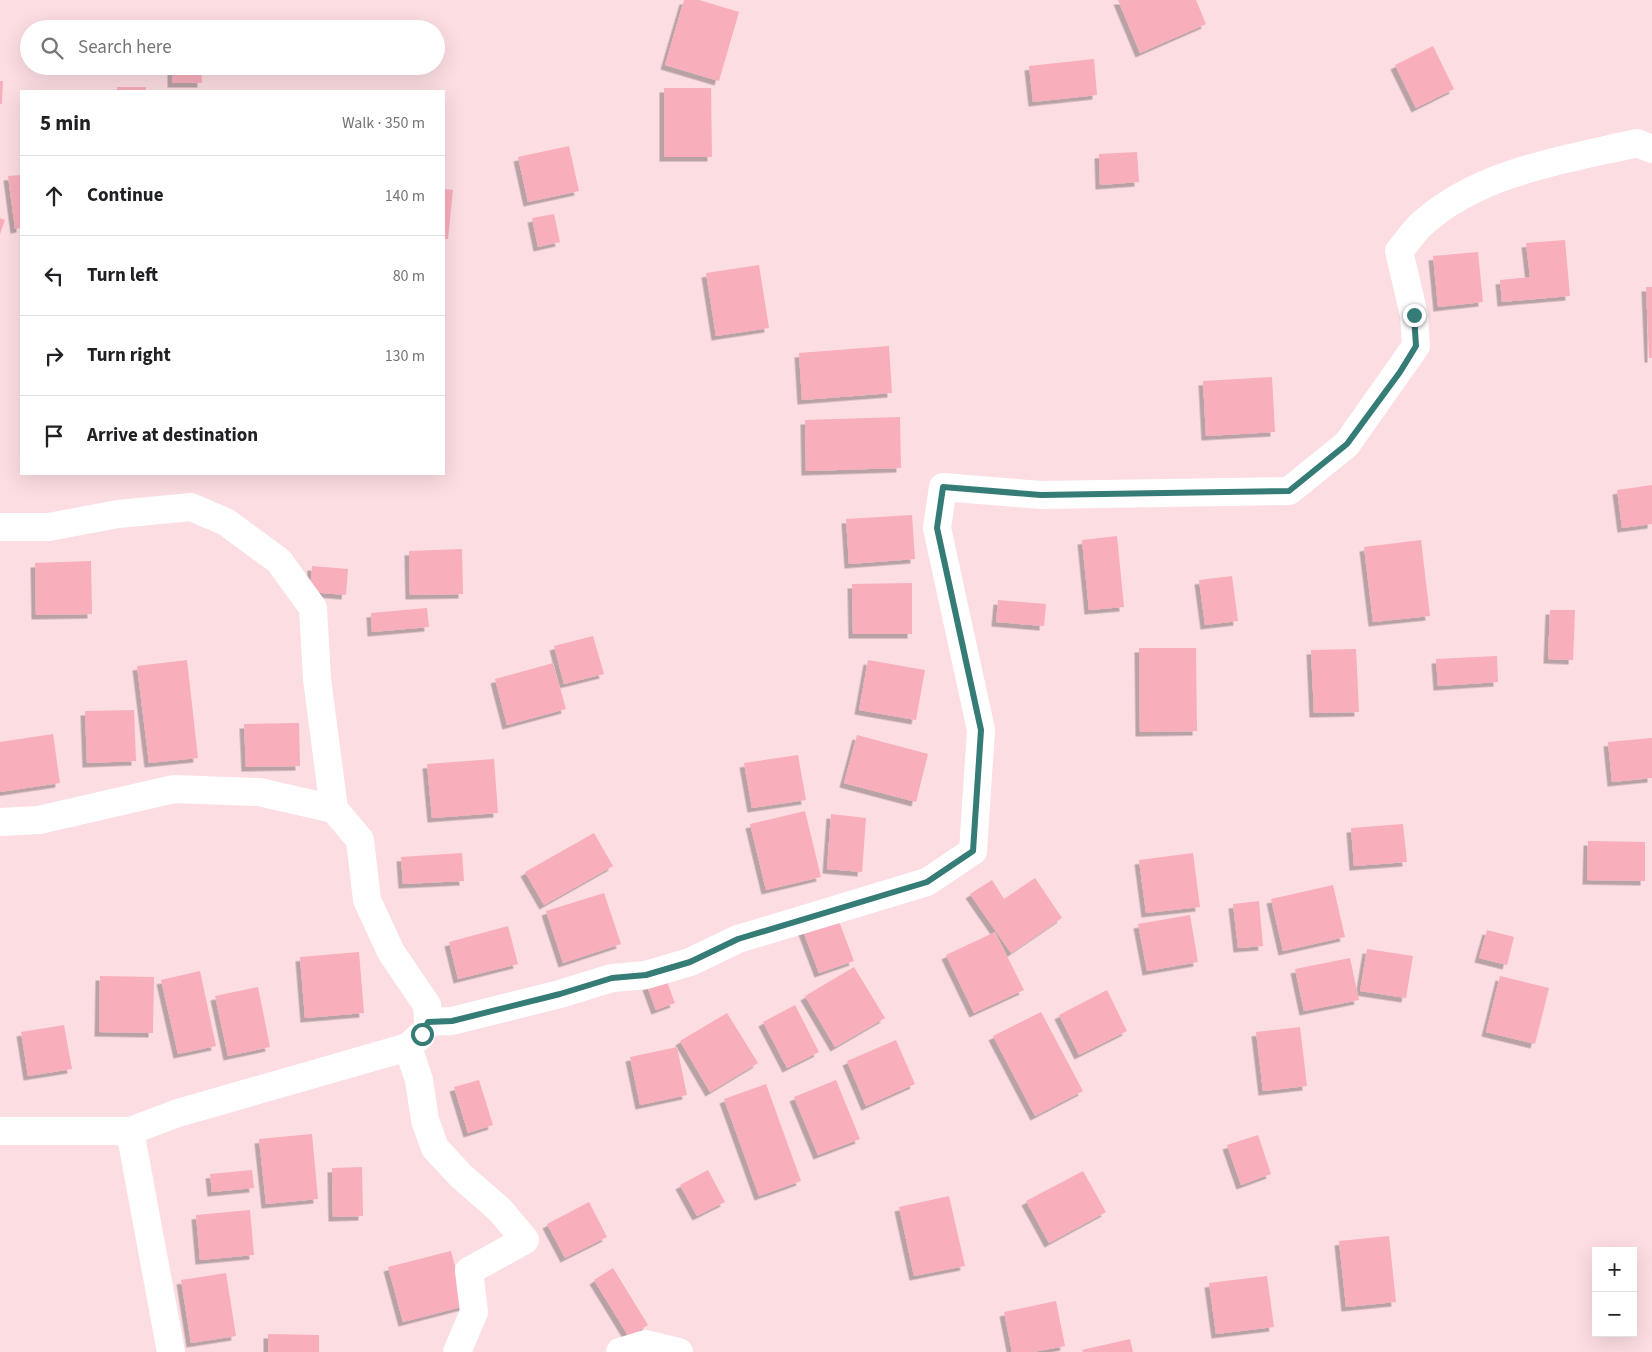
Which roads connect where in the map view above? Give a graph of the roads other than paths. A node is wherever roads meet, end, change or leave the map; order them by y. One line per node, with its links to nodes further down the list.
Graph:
1 (1652, 149): 5 (street)
2 (0, 527): 3 (street)
3 (334, 809): 4 (street); 5 (street)
4 (0, 822)
5 (428, 1022): 6 (street)
6 (408, 1047): 8 (street); 10 (street)
7 (0, 1131): 8 (street)
8 (130, 1131): 9 (street)
9 (171, 1352)
10 (457, 1352)
11 (620, 1352): 12 (street)
12 (679, 1352)

